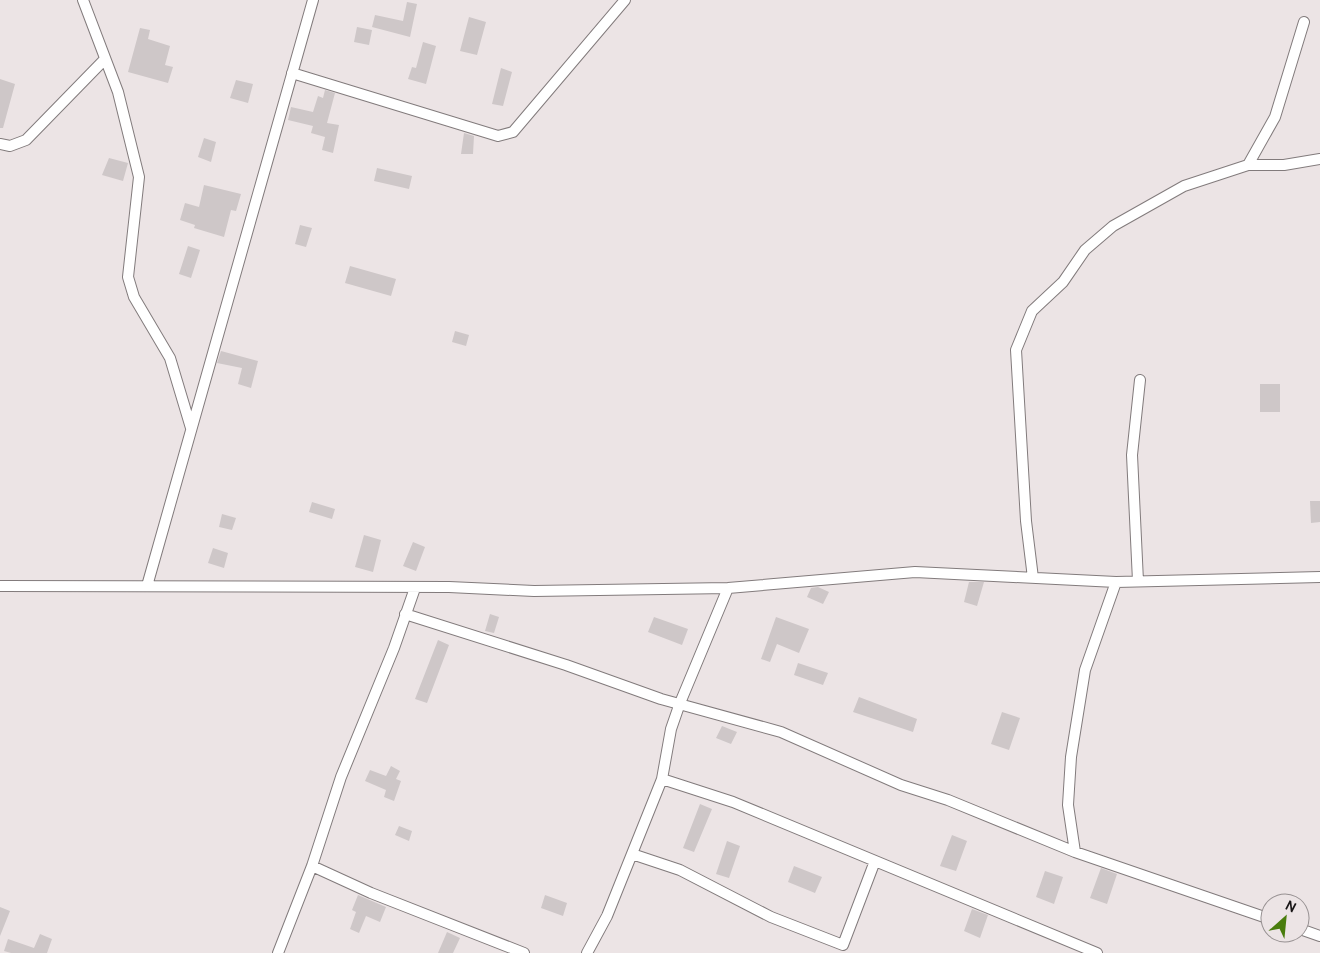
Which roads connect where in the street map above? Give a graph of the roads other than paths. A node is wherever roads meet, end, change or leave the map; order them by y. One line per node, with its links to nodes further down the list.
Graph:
1 (84, 0): 5 (street)
2 (312, 0): 6 (street)
3 (625, 0): 6 (street)
4 (1304, 22): 9 (street)
5 (105, 59): 7 (street); 11 (street)
6 (292, 74): 11 (street)
7 (0, 144)
8 (1320, 159): 9 (street)
9 (1248, 164): 13 (street)
10 (1140, 380): 14 (street)
11 (191, 430): 17 (street)
12 (1320, 577): 14 (street)
13 (1033, 578): 15 (street); 19 (street)
14 (1138, 581): 15 (street)
15 (1116, 582): 23 (street)
16 (0, 586): 17 (street)
17 (147, 586): 18 (street)
18 (415, 588): 19 (street); 20 (street)
19 (728, 588): 21 (street)
20 (405, 614): 21 (street); 26 (street)
21 (680, 703): 22 (street); 23 (street)
22 (662, 779): 24 (street); 25 (street)
23 (1075, 852): 27 (street)
24 (632, 854): 25 (street); 30 (street)
25 (875, 861): 31 (street)
26 (312, 866): 28 (street); 29 (street)
27 (1260, 916)
28 (278, 953)
29 (524, 953)
30 (587, 953)
31 (1097, 953)

